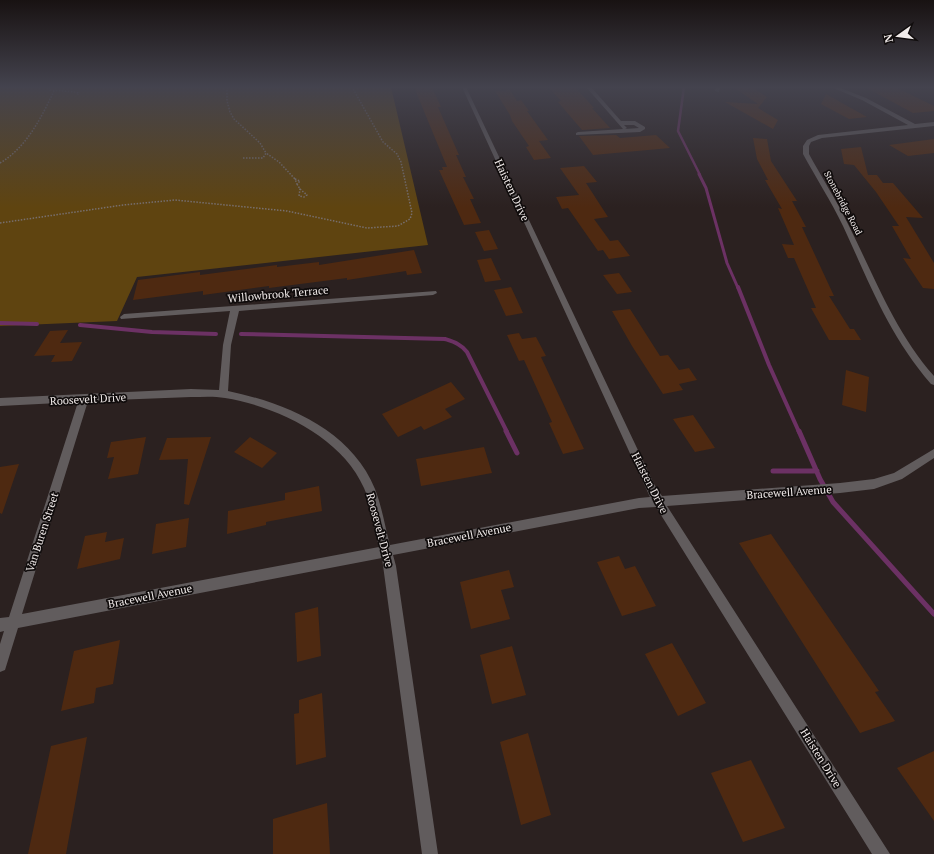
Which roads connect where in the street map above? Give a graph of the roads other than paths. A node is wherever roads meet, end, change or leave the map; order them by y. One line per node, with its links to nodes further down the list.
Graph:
1 (483, 127): 15 (street, Haisten Drive)
2 (623, 127): 5 (street)
3 (641, 127): 5 (street)
4 (906, 127): 10 (street, Stonebridge Road)
5 (626, 131): 6 (street)
6 (578, 134)
7 (433, 293): 8 (street, Willowbrook Terrace)
8 (235, 308): 9 (street, Willowbrook Terrace); 11 (street)
9 (124, 317)
10 (934, 382)
11 (223, 394): 12 (street, Roosevelt Drive); 16 (street, Roosevelt Drive)
12 (84, 399): 13 (street, Roosevelt Drive); 17 (street, Van Buren Street)
13 (0, 402)
14 (934, 454): 15 (street, Bracewell Avenue)
15 (658, 501): 16 (street, Bracewell Avenue); 21 (street, Haisten Drive)
16 (386, 551): 17 (street, Bracewell Avenue); 20 (street, Roosevelt Drive)
17 (13, 622): 18 (street, Bracewell Avenue); 19 (street, Van Buren Street)
18 (0, 625)
19 (0, 665)
20 (430, 854)
21 (882, 854)

